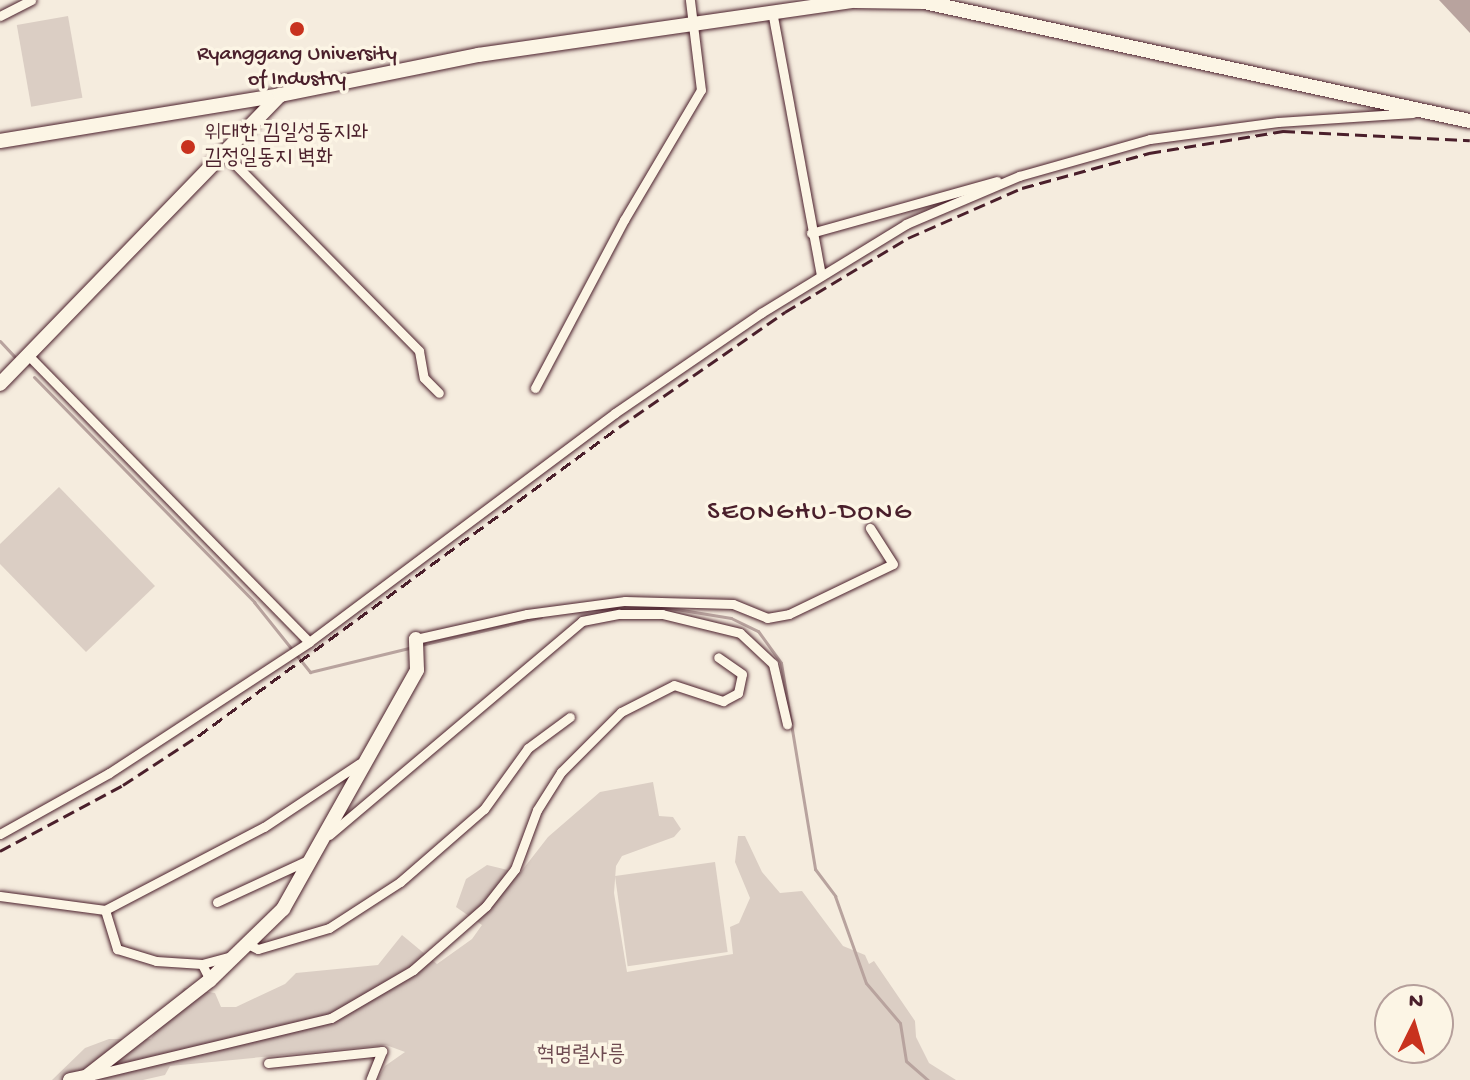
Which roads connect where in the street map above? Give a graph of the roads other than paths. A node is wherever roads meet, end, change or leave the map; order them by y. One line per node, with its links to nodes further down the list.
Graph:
1 (31, 0): 4 (street)
2 (690, 0): 5 (street)
3 (772, 11): 5 (main road); 7 (main road); 12 (street)
4 (0, 16)
5 (693, 21): 6 (main road); 16 (street)
6 (280, 95): 9 (main road); 10 (main road)
7 (1421, 112): 8 (main road); 11 (street)
8 (1470, 121)
9 (0, 141)
10 (224, 153): 14 (main road); 17 (street)
11 (1019, 176): 12 (street); 13 (street)
12 (811, 233): 13 (street)
13 (821, 276): 19 (street)
14 (29, 356): 15 (main road); 19 (street)
15 (0, 384)
16 (535, 388)
17 (439, 393)
18 (870, 528): 20 (street)
19 (309, 642): 25 (street)
20 (417, 645): 24 (main road)
21 (718, 657): 36 (street)
22 (570, 717): 31 (street)
23 (787, 724): 26 (street)
24 (360, 763): 26 (main road); 30 (street)
25 (0, 834)
26 (317, 845): 27 (main road)
27 (308, 860): 29 (street); 31 (main road)
28 (0, 896): 30 (street)
29 (217, 902)
30 (105, 910): 33 (street)
31 (246, 943): 32 (main road)
32 (228, 957): 33 (street); 34 (main road)
33 (202, 964): 34 (street)
34 (210, 980): 36 (main road)
35 (268, 1063): 38 (street)
36 (86, 1077): 37 (main road)
37 (70, 1080)
38 (370, 1080)

